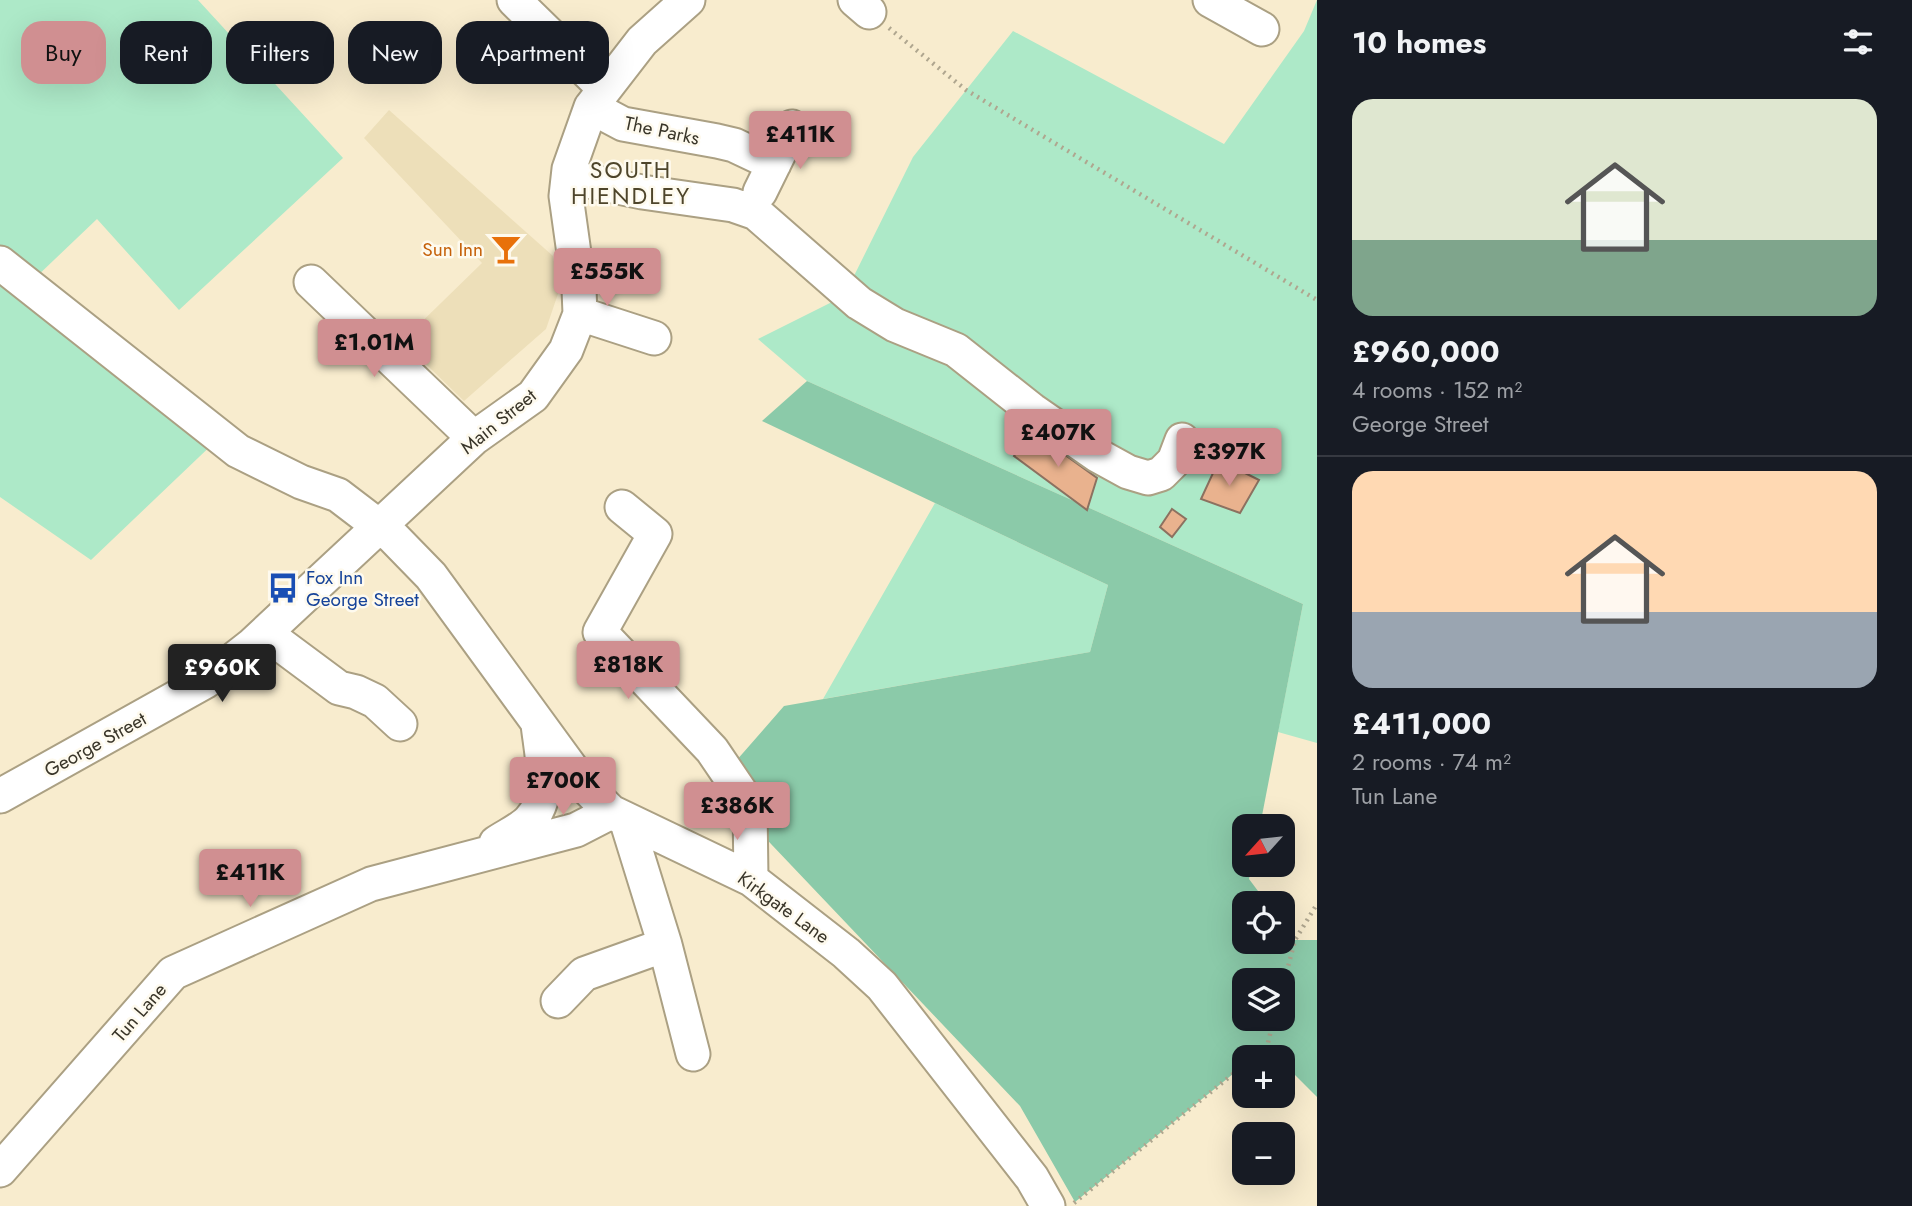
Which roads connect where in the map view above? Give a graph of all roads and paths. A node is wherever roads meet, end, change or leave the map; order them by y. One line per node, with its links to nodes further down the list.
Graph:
1 (514, 0): 6 (street, The Parks)
2 (1210, 0): 5 (street)
3 (684, 1): 6 (street, Main Street)
4 (862, 6): 11 (path)
5 (1262, 29)
6 (598, 97): 7 (street, The Parks); 8 (street, Main Street)
7 (792, 127)
8 (569, 177): 12 (street, Main Street); 15 (street)
9 (0, 263): 17 (street, Kirkgate Lane)
10 (312, 282): 14 (street)
11 (1317, 300)
12 (580, 314): 13 (street); 14 (street, Main Street)
13 (654, 338)
14 (474, 438): 17 (street, Main Street)
15 (1182, 440)
16 (622, 507): 24 (street)
17 (378, 525): 18 (street, George Street); 20 (street, Kirkgate Lane)
18 (265, 633): 19 (street); 21 (street, George Street)
19 (400, 724)
20 (538, 724): 22 (street, Kirkgate Lane); 23 (street, Tun Lane)
21 (0, 796)
22 (619, 816): 23 (street, Tun Lane); 24 (street, Kirkgate Lane); 26 (street)
23 (477, 856): 31 (street, Tun Lane)
24 (751, 878): 32 (street, Kirkgate Lane)
25 (1317, 904): 27 (path)
26 (664, 945): 28 (street); 29 (street)
27 (1288, 968)
28 (558, 1001)
29 (692, 1054)
30 (1232, 1075): 33 (path)
31 (0, 1170)
32 (1048, 1206)
33 (1070, 1206)

